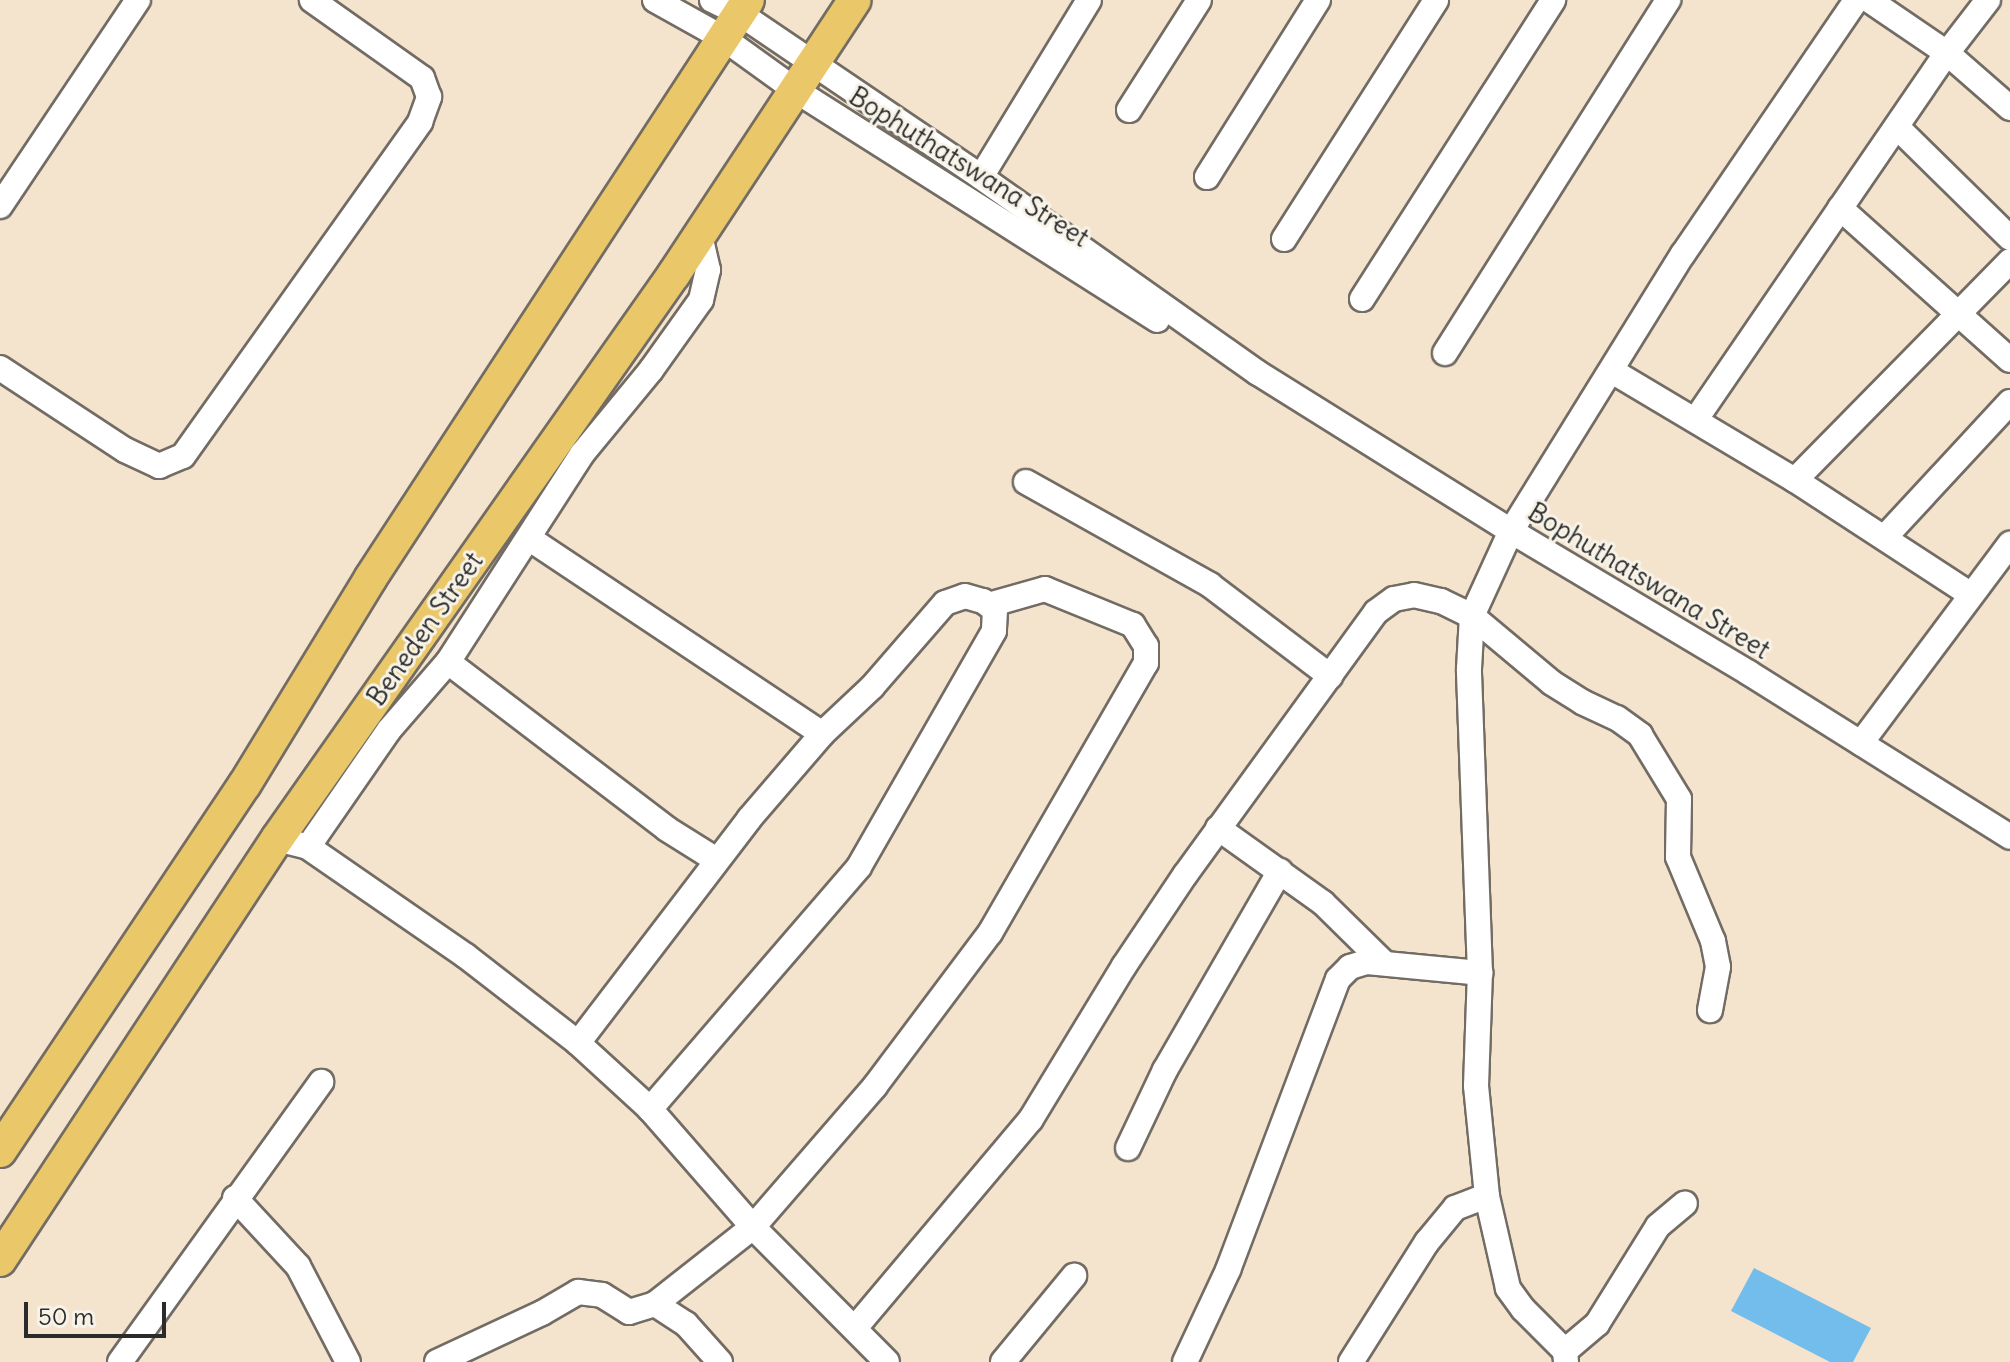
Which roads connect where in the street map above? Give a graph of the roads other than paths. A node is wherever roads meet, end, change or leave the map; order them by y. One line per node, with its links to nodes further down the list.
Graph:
1 (138, 0): 22 (street)
2 (312, 0): 32 (street)
3 (655, 0): 14 (street, Bophuthatswana Street)
4 (855, 0): 16 (main road, Beneden Street)
5 (1089, 0): 20 (street)
6 (1199, 0): 18 (street)
7 (1318, 0): 21 (street)
8 (1436, 0): 26 (street)
9 (1553, 0): 28 (street)
10 (1668, 0): 30 (street)
11 (1856, 0): 33 (street)
12 (1869, 0): 15 (street)
13 (1988, 0): 15 (street)
14 (731, 13): 16 (street, Bophuthatswana Street); 63 (main road)
15 (1947, 53): 17 (street); 19 (street)
16 (804, 77): 20 (street, Bophuthatswana Street); 24 (main road, Beneden Street); 34 (street, Bophuthatswana Street)
17 (2010, 108)
18 (1129, 110)
19 (1897, 127): 23 (street); 25 (street)
20 (981, 177): 34 (street, Bophuthatswana Street)
21 (1207, 177)
22 (3, 194)
23 (1840, 208): 29 (street); 36 (street)
24 (700, 235): 41 (street); 52 (main road, Beneden Street)
25 (2010, 238)
26 (1284, 239)
27 (2010, 261): 29 (street)
28 (1362, 299)
29 (1959, 314): 31 (street); 37 (street)
30 (1445, 353)
31 (2010, 360)
32 (0, 368)
33 (1612, 371): 36 (street); 39 (street)
34 (1258, 373): 39 (street, Bophuthatswana Street)
35 (2010, 402): 40 (street)
36 (1696, 419): 37 (street)
37 (1795, 480): 40 (street)
38 (1026, 482): 47 (street)
39 (1511, 531): 45 (street); 49 (street, Bophuthatswana Street)
40 (1885, 537): 43 (street)
41 (530, 539): 46 (street); 48 (street)
42 (2010, 544): 43 (street)
43 (1970, 594): 49 (street)
44 (989, 605): 48 (street); 61 (street); 67 (street)
45 (1472, 616): 47 (street); 57 (street); 58 (street)
46 (448, 662): 53 (street); 54 (street)
47 (1330, 676): 50 (street)
48 (822, 734): 54 (street)
49 (1861, 743): 51 (street, Bophuthatswana Street)
50 (1218, 828): 55 (street); 71 (street)
51 (2010, 837)
52 (277, 839): 53 (street); 68 (main road, Beneden Street)
53 (308, 847): 59 (street)
54 (715, 859): 59 (street)
55 (1280, 871): 56 (street); 62 (street)
56 (1383, 962): 57 (street); 79 (street)
57 (1480, 973): 64 (street)
58 (1710, 1010)
59 (578, 1043): 61 (street)
60 (321, 1082): 65 (street)
61 (650, 1109): 67 (street)
62 (1128, 1148)
63 (0, 1151)
64 (1487, 1196): 72 (street); 80 (street)
65 (235, 1198): 73 (street); 74 (street)
66 (1685, 1203): 72 (street)
67 (753, 1227): 70 (street); 71 (street)
68 (0, 1260)
69 (1074, 1276): 78 (street)
70 (655, 1304): 75 (street); 76 (street)
71 (855, 1328): 77 (street)
72 (1566, 1356)
73 (120, 1362)
74 (348, 1362)
75 (437, 1362)
76 (720, 1362)
77 (887, 1362)
78 (1003, 1362)
79 (1185, 1362)
80 (1351, 1362)

